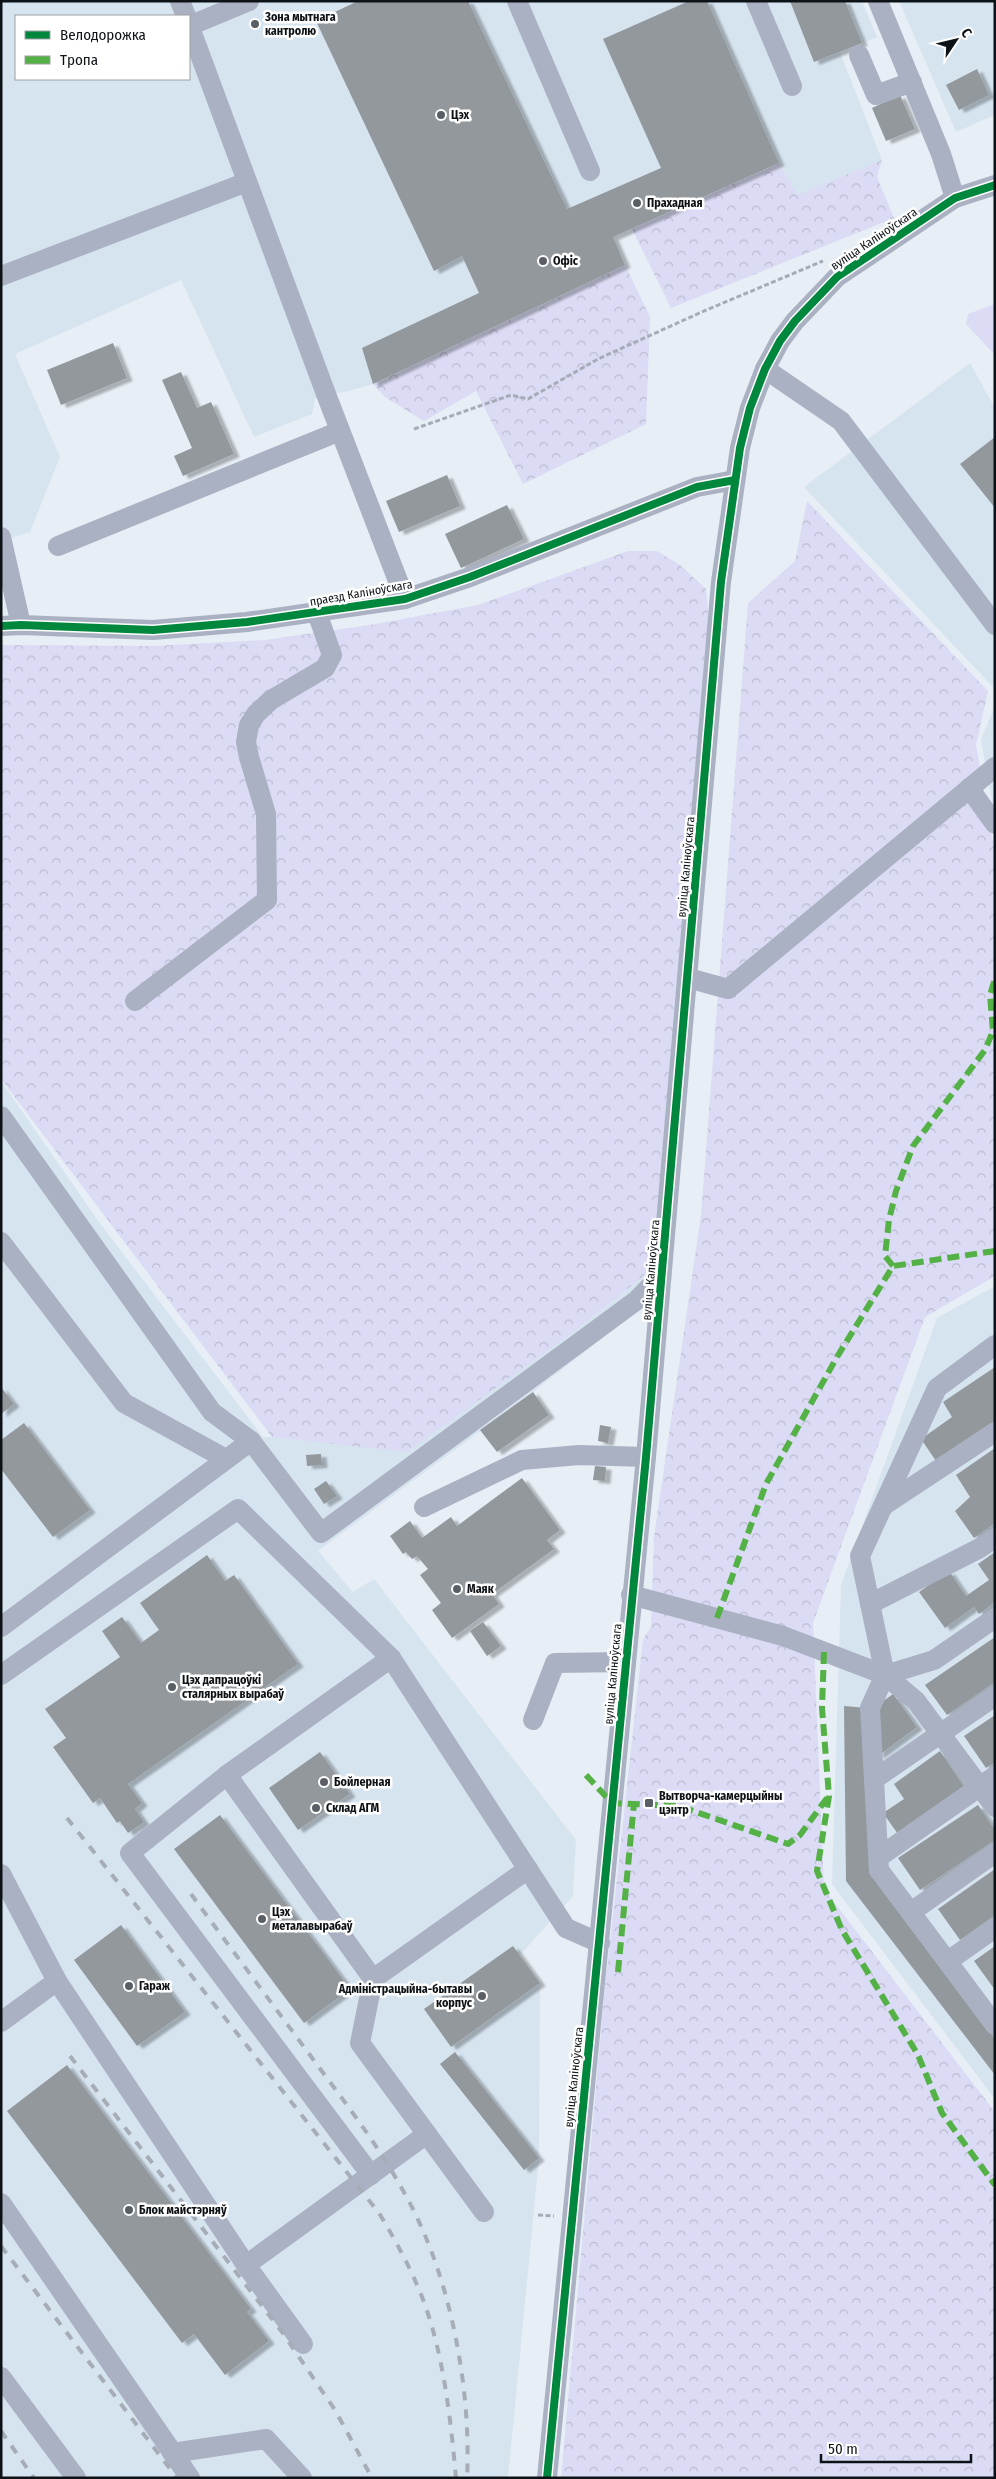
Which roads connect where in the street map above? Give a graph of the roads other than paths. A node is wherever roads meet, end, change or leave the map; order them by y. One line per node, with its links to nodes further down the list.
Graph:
1 (180, 1): 6 (street)
2 (249, 1): 7 (street)
3 (517, 1): 12 (street)
4 (756, 1): 11 (street)
5 (878, 1): 10 (street)
6 (186, 15)
7 (190, 25)
8 (190, 28): 13 (street)
9 (859, 55): 10 (street)
10 (912, 82): 15 (street)
11 (792, 86)
12 (590, 171)
13 (247, 182): 16 (street); 18 (street)
14 (995, 185): 15 (street, вуліца Каліноўскага)
15 (955, 198): 17 (street, вуліца Каліноўскага)
16 (1, 276)
17 (765, 369): 19 (street, вуліца Каліноўскага); 25 (street)
18 (340, 431): 21 (street); 22 (street)
19 (735, 480): 22 (street, праезд Каліноўскага); 29 (street, вуліца Каліноўскага)
20 (1, 536): 24 (street)
21 (58, 546)
22 (405, 599): 23 (street, праезд Каліноўскага)
23 (317, 613): 24 (street, праезд Каліноўскага); 30 (street)
24 (11, 625)
25 (995, 626)
26 (995, 767): 27 (street)
27 (969, 788): 28 (street); 29 (street)
28 (995, 824)
29 (688, 978): 33 (street, вуліца Каліноўскага)
30 (135, 1001)
31 (1, 1116): 36 (street)
32 (1, 1242): 38 (street)
33 (661, 1275): 36 (street); 37 (street, вуліца Каліноўскага)
34 (995, 1345): 39 (street)
35 (995, 1432): 39 (street)
36 (251, 1441): 38 (street)
37 (646, 1457): 40 (street); 42 (street, вуліца Каліноўскага)
38 (226, 1460): 45 (street)
39 (883, 1506): 43 (street)
40 (424, 1507)
41 (995, 1538): 43 (street)
42 (631, 1595): 47 (street, вуліца Каліноўскага); 49 (street)
43 (870, 1604): 49 (street)
44 (995, 1618): 49 (street)
45 (1, 1627)
46 (391, 1658): 48 (street); 53 (street); 59 (street)
47 (625, 1662): 51 (street); 63 (street, вуліца Каліноўскага)
48 (1, 1675)
49 (885, 1676): 52 (street); 54 (street)
50 (995, 1696): 52 (street)
51 (533, 1720)
52 (940, 1734): 54 (street); 55 (street)
53 (227, 1775): 65 (street); 70 (street)
54 (876, 1778): 58 (street)
55 (987, 1782): 56 (street); 58 (street)
56 (995, 1807)
57 (995, 1853): 61 (street)
58 (879, 1858): 61 (street)
59 (528, 1869): 63 (street); 65 (street)
60 (1, 1874): 66 (street)
61 (911, 1912): 64 (street)
62 (995, 1928): 64 (street)
63 (600, 1943): 80 (street, вуліца Каліноўскага)
64 (948, 1961): 67 (street)
65 (373, 1979): 69 (street)
66 (57, 1981): 68 (street); 73 (street)
67 (992, 2015)
68 (1, 2022)
69 (427, 2134): 70 (street); 72 (street)
70 (371, 2175): 73 (street)
71 (1, 2203): 76 (street)
72 (484, 2212)
73 (246, 2265): 74 (street)
74 (303, 2344)
75 (1, 2377): 77 (street)
76 (172, 2453): 78 (street); 79 (street)
77 (76, 2478)
78 (190, 2478)
79 (302, 2478)
80 (547, 2478)

